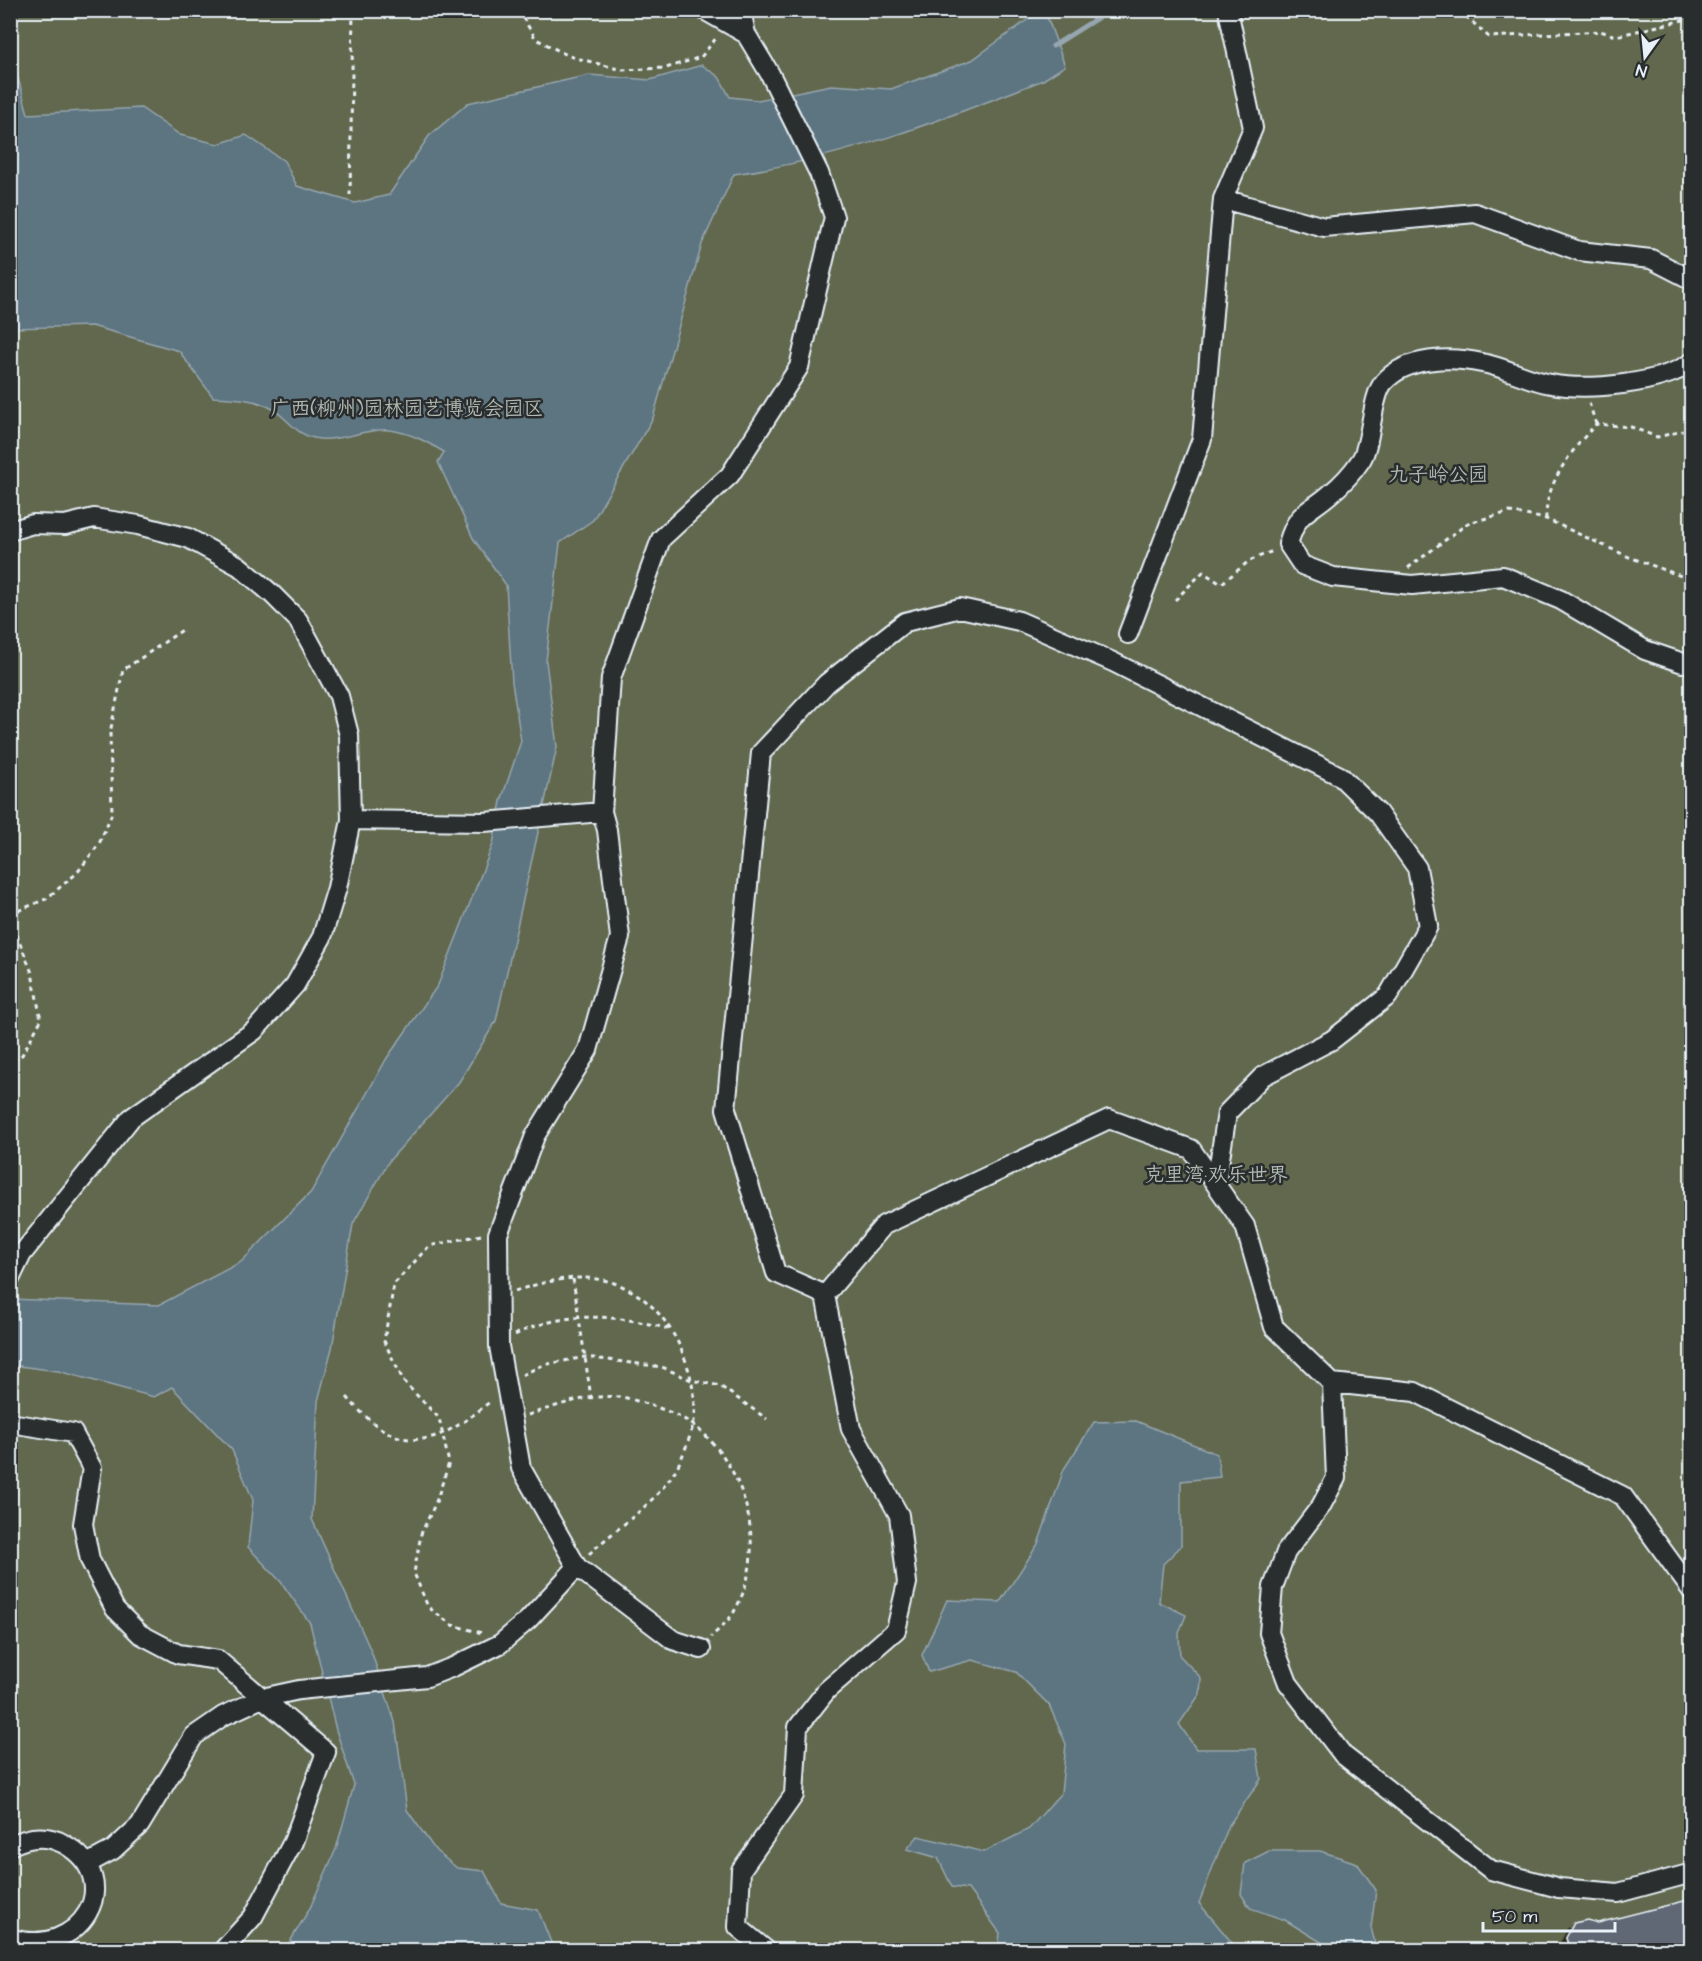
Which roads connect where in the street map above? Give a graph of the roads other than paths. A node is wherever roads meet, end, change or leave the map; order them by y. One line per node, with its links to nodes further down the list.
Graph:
1 (704, 10): 3 (lane)
2 (1228, 10): 4 (lane)
3 (735, 17): 10 (lane)
4 (1223, 199): 5 (lane); 8 (lane)
5 (1692, 280)
6 (1692, 362): 9 (lane)
7 (10, 531): 11 (lane)
8 (1128, 634)
9 (1692, 661)
10 (602, 812): 11 (lane); 17 (lane)
11 (351, 819): 13 (lane)
12 (1216, 1184): 14 (lane); 14 (lane); 15 (lane)
13 (10, 1279)
14 (825, 1295): 26 (lane)
15 (1332, 1383): 18 (lane); 23 (lane)
16 (10, 1423): 20 (lane)
17 (577, 1567): 19 (lane); 20 (lane)
18 (1692, 1591)
19 (701, 1649)
20 (262, 1698): 22 (lane); 25 (lane)
21 (10, 1846): 22 (lane)
22 (87, 1864): 24 (lane)
23 (1692, 1873)
24 (10, 1938)
25 (223, 1950)
26 (766, 1950)

